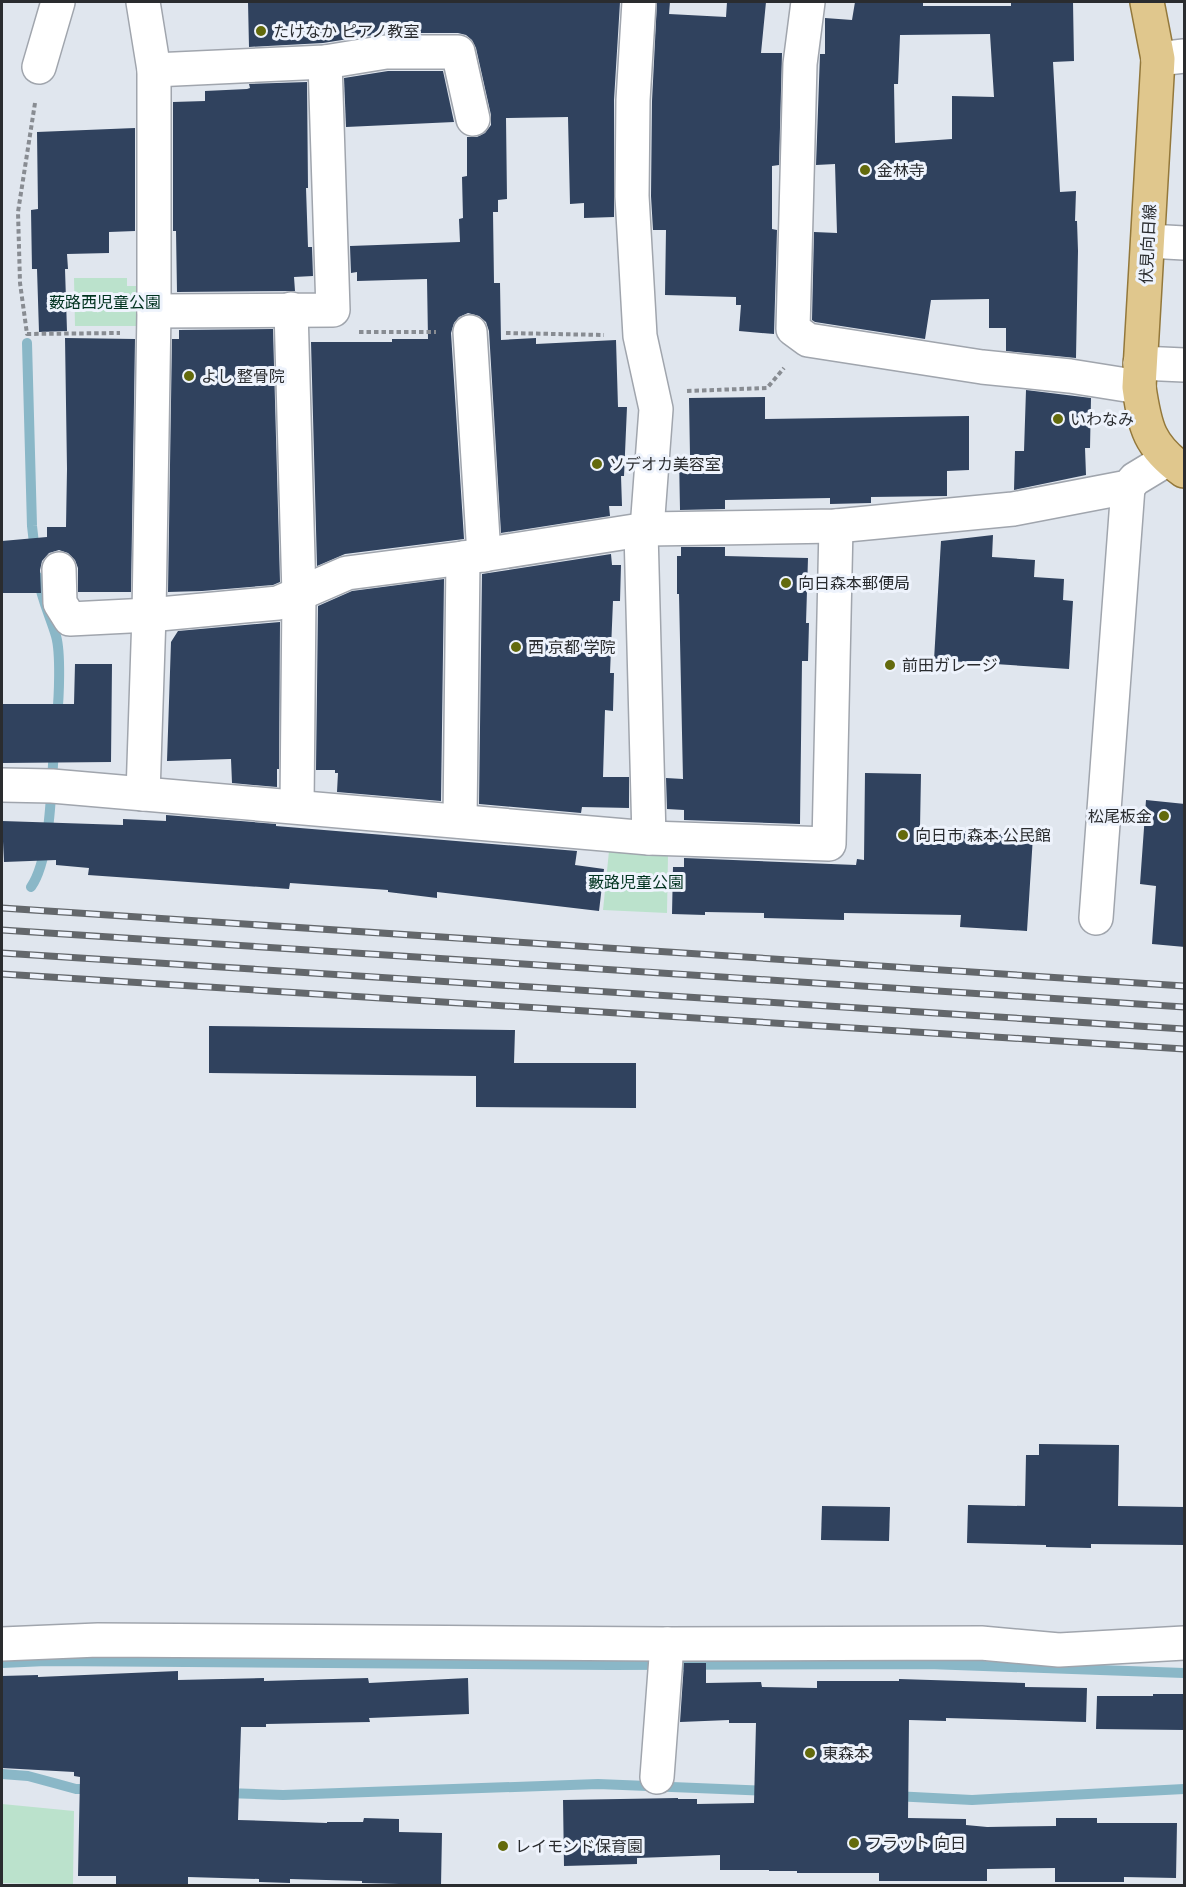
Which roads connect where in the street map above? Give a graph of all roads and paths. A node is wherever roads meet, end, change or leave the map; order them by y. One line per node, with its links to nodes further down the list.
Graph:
1 (58, 2): 8 (street)
2 (143, 2): 9 (street)
3 (639, 2): 17 (street)
4 (808, 2): 16 (street)
5 (1147, 2): 6 (main road, 伏見向日線)
6 (1171, 58): 11 (main road, 伏見向日線)
7 (325, 62): 9 (street); 10 (street); 13 (street)
8 (39, 66): 14 (path)
9 (154, 70): 14 (street)
10 (473, 118)
11 (1148, 241): 12 (street); 19 (main road, 伏見向日線)
12 (1185, 243)
13 (291, 309): 14 (street); 26 (street)
14 (154, 322): 27 (street)
15 (470, 332): 24 (street)
16 (808, 340): 17 (path); 19 (street)
17 (646, 359): 23 (street)
18 (1185, 365): 19 (street)
19 (1140, 375): 20 (main road, 伏見向日線)
20 (1176, 465): 21 (street)
21 (1128, 487): 22 (street); 33 (street)
22 (836, 526): 23 (street); 32 (street)
23 (644, 530): 24 (street); 32 (street)
24 (474, 556): 26 (street); 31 (street)
25 (59, 569): 27 (street)
26 (299, 595): 27 (street); 30 (street)
27 (149, 615): 29 (street)
28 (2, 785): 29 (street)
29 (143, 794): 30 (street)
30 (297, 806): 31 (street)
31 (460, 821): 32 (street)
32 (649, 838)
33 (1096, 918)
34 (2, 1644): 35 (street)
35 (667, 1644): 36 (street); 37 (street)
36 (1185, 1644)
37 (657, 1777)

